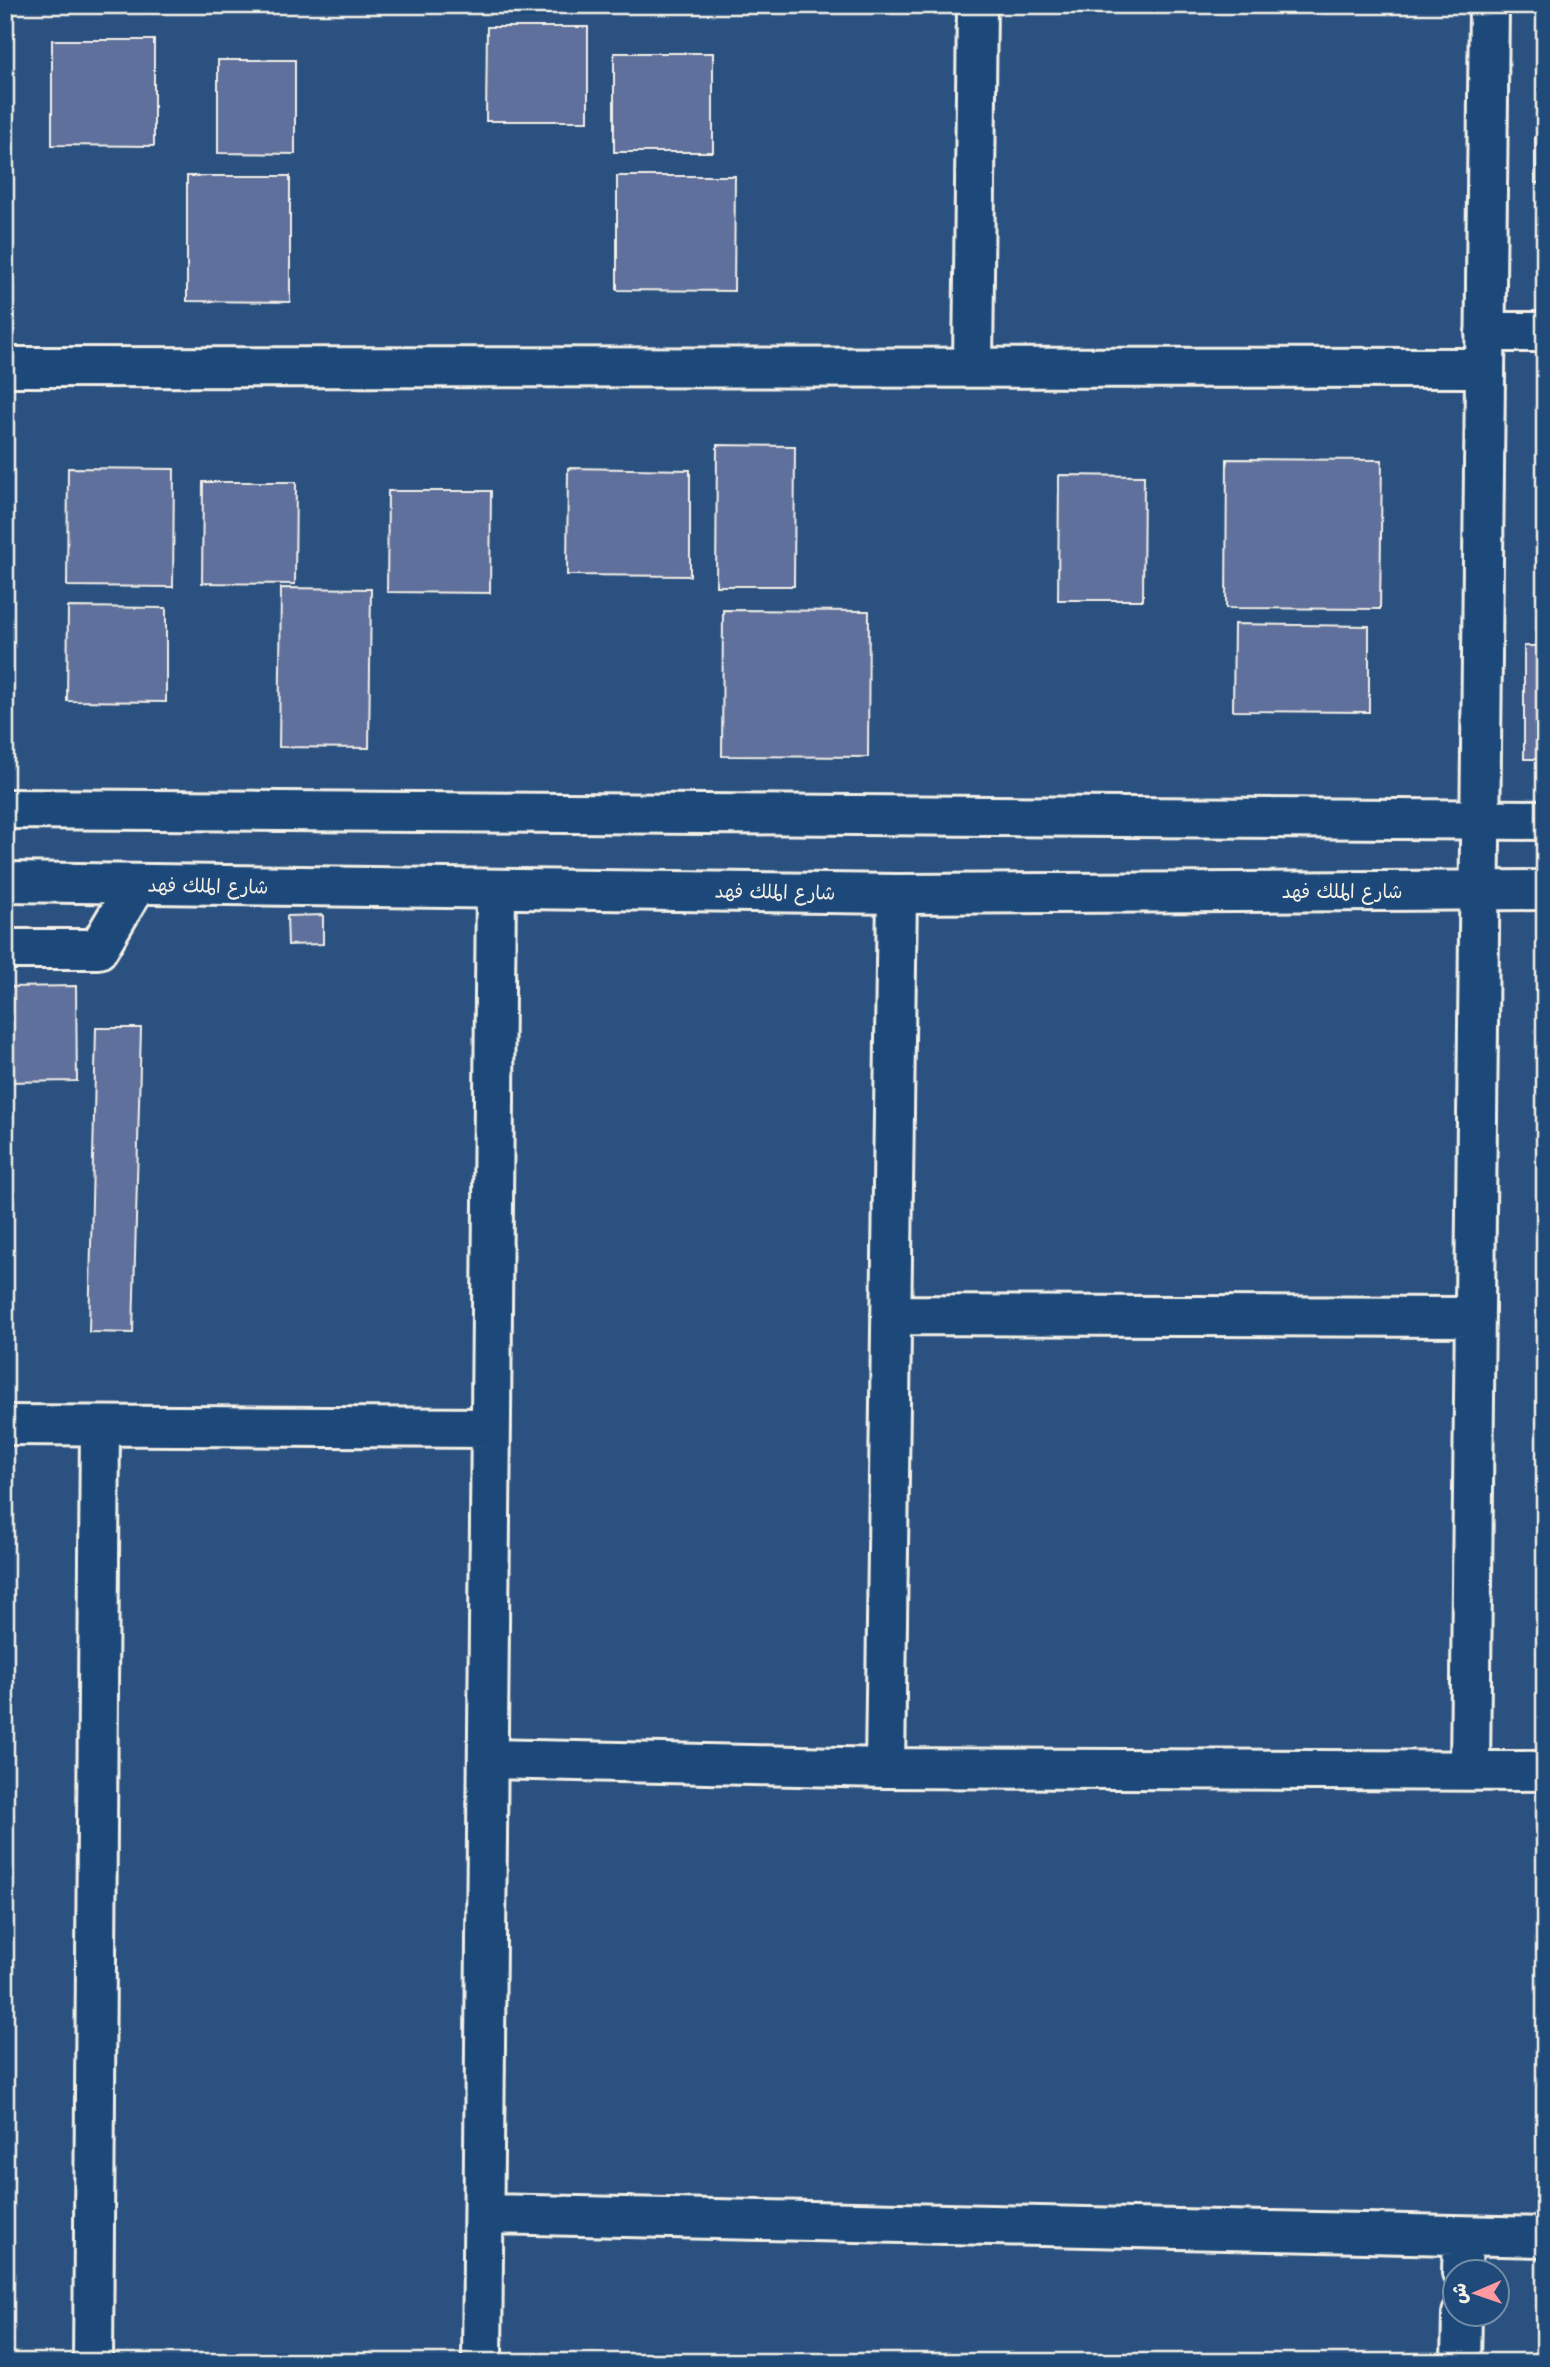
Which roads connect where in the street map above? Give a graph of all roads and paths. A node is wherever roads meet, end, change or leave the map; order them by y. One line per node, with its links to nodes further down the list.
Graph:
1 (976, 5): 5 (street)
2 (1489, 5): 4 (street)
3 (1545, 332): 4 (street)
4 (1485, 350): 5 (street); 8 (street)
5 (973, 366): 6 (street)
6 (5, 367)
7 (5, 808): 8 (street)
8 (1480, 820): 9 (street); 13 (street)
9 (1545, 820)
10 (5, 882): 11 (street, شارع الملك فهد)
11 (136, 885): 12 (street, شارع الملك فهد); 16 (street)
12 (496, 889): 15 (street, شارع الملك فهد); 21 (street)
13 (1479, 890): 14 (street, شارع الملك فهد); 15 (street, شارع الملك فهد); 18 (street)
14 (1545, 890)
15 (897, 894): 17 (street)
16 (5, 949)
17 (891, 1315): 18 (street); 23 (street)
18 (1475, 1317): 24 (street)
19 (5, 1425): 20 (street)
20 (100, 1426): 21 (street); 30 (street)
21 (491, 1428): 22 (street)
22 (488, 1759): 23 (street); 26 (street)
23 (885, 1768): 24 (street)
24 (1469, 1770): 25 (street)
25 (1545, 1771)
26 (484, 2214): 28 (street); 31 (street)
27 (1545, 2237): 28 (street)
28 (1463, 2254)
29 (1462, 2328): 32 (street)
30 (93, 2362)
31 (482, 2362)
32 (1461, 2362)

